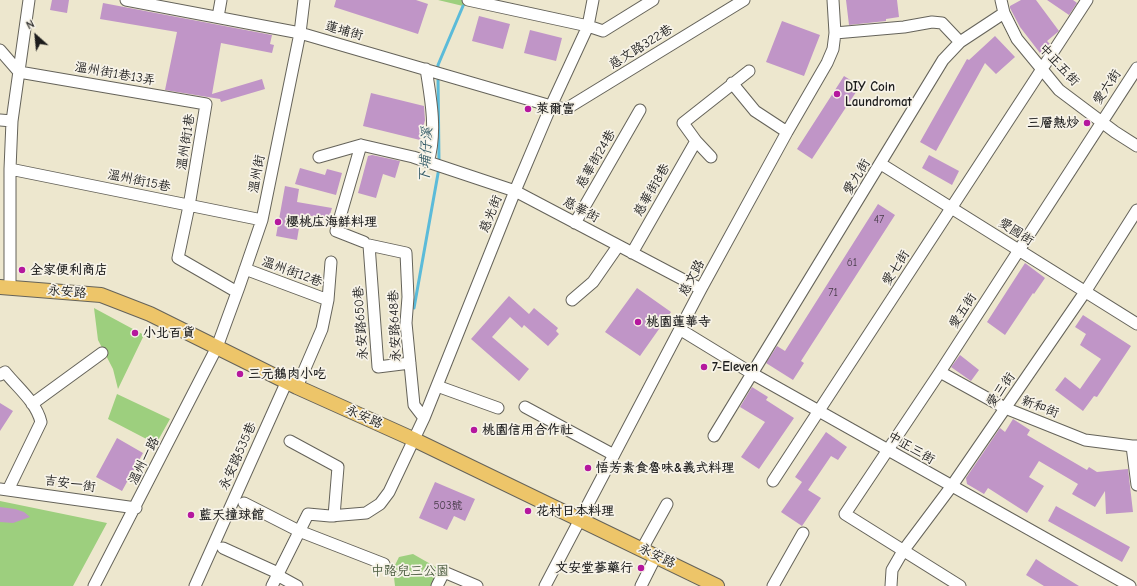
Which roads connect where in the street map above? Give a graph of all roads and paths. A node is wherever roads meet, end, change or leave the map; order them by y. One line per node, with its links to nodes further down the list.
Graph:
1 (28, 0): 22 (street)
2 (126, 0): 13 (street, 蓮埔街)
3 (221, 0): 13 (street)
4 (304, 0): 15 (street, 溫州街)
5 (468, 0): 14 (street)
6 (593, 0): 14 (street, 慈光街)
7 (653, 0): 14 (street)
8 (744, 0): 26 (street, 慈文路322巷)
9 (833, 0): 16 (street, 慈文路)
10 (1001, 0): 12 (street, 中正五街)
11 (1087, 0): 20 (street, 愛七街)
12 (1004, 13): 17 (street, 愛九街); 20 (street, 中正五街)
13 (218, 17): 15 (street, 蓮埔街)
14 (588, 26): 26 (street, 慈光街)
15 (300, 33): 23 (street, 蓮埔街); 44 (street, 溫州街)
16 (835, 33): 17 (street); 31 (street, 慈文路)
17 (960, 42): 38 (street, 愛九街)
18 (0, 50): 22 (street)
19 (1137, 68): 30 (street, 愛六街)
20 (1042, 69): 30 (street, 中正五街); 42 (street, 愛七街)
21 (749, 71): 24 (street)
22 (20, 72): 25 (street, 溫州街1巷13弄); 29 (street)
23 (434, 72): 26 (street, 蓮埔街); 37 (street)
24 (732, 83): 31 (street); 32 (street)
25 (206, 104): 41 (street, 溫州街1巷)
26 (551, 106): 40 (street, 慈光街)
27 (640, 110): 45 (street, 慈華街24巷)
28 (0, 120): 29 (street)
29 (12, 121): 39 (street)
30 (1101, 122): 34 (street, 中正五街); 48 (street, 愛五街)
31 (787, 132): 53 (street, 慈文路)
32 (696, 142): 36 (street); 49 (street, 慈華街8巷)
33 (361, 145): 35 (street); 37 (street, 慈華街); 46 (street)
34 (1137, 146)
35 (319, 157)
36 (711, 157)
37 (435, 164): 40 (street, 慈華街)
38 (881, 164): 42 (street, 愛國街); 65 (street, 愛九街)
39 (10, 169): 41 (street, 溫州街15巷); 52 (street)
40 (515, 191): 45 (street, 慈華街); 67 (street, 慈光街)
41 (189, 206): 44 (street, 溫州街15巷); 54 (street, 溫州街1巷)
42 (952, 207): 48 (street, 愛國街); 72 (street, 愛七街)
43 (1137, 210): 55 (street, 愛三街)
44 (262, 220): 51 (street, 溫州街)
45 (576, 223): 47 (street, 慈華街)
46 (366, 243): 62 (street, 永安路648巷); 62 (street, 永安路650巷)
47 (618, 246): 49 (street, 慈華街); 57 (street)
48 (1018, 250): 55 (street, 愛國街); 63 (street, 愛五街)
49 (632, 253): 53 (street, 慈華街)
50 (331, 262): 56 (street, 永安路535巷)
51 (245, 269): 54 (street, 溫州街); 56 (street, 溫州街12巷)
52 (5, 287): 60 (main road, 永安路)
53 (701, 289): 59 (street, 慈文路)
54 (237, 292): 60 (street, 溫州街)
55 (1085, 292): 58 (street, 愛國街); 71 (street, 愛三街)
56 (328, 300): 66 (street, 永安路535巷)
57 (572, 300)
58 (1137, 324)
59 (681, 330): 65 (street, 中正三街); 79 (street, 慈文路)
60 (217, 347): 66 (main road, 永安路); 86 (street, 溫州一路)
61 (102, 353): 68 (street)
62 (410, 363): 73 (street, 永安路648巷)
63 (940, 372): 71 (street, 新和街); 78 (street, 愛五街)
64 (3, 374): 68 (street)
65 (753, 374): 72 (street, 中正三街); 74 (street, 愛九街)
66 (292, 384): 75 (main road, 永安路); 98 (street, 永安路535巷)
67 (437, 386): 70 (street); 73 (street, 慈光街)
68 (32, 404): 83 (street)
69 (525, 406): 79 (street)
70 (498, 408)
71 (1005, 408): 77 (street, 新和街); 82 (street, 愛三街)
72 (819, 411): 78 (street, 中正三街); 80 (street, 愛七街)
73 (424, 418): 75 (street, 慈光街)
74 (714, 436)
75 (414, 440): 87 (street, 慈光街); 88 (main road, 永安路)
76 (290, 441): 87 (street)
77 (1135, 446): 81 (street)
78 (888, 451): 82 (street, 中正三街); 93 (street, 愛五街)
79 (614, 454): 88 (street, 慈文路)
80 (773, 481)
81 (1137, 485)
82 (951, 487): 93 (street, 愛三街); 109 (street, 中正三街)
83 (4, 489): 86 (street, 吉安一街)
84 (244, 503): 89 (street)
85 (667, 504): 92 (street)
86 (136, 508): 97 (street, 溫州一路)
87 (334, 516): 89 (street, 慈光街)
88 (580, 520): 92 (main road, 永安路); 103 (street, 慈文路)
89 (299, 531): 95 (street); 96 (street)
90 (803, 533): 106 (street)
91 (223, 548): 96 (street)
92 (642, 549): 94 (main road, 永安路)
93 (903, 551): 107 (street, 愛三街); 108 (street)
94 (656, 556): 104 (street); 105 (main road, 永安路)
95 (384, 564)
96 (278, 574): 99 (street); 100 (street)
97 (94, 586)
98 (195, 586)
99 (272, 586)
100 (297, 586)
101 (437, 586): 102 (street)
102 (477, 586)
103 (545, 586)
104 (641, 586)
105 (717, 586)
106 (773, 586)
107 (891, 586)
108 (960, 586)
109 (1130, 586)

